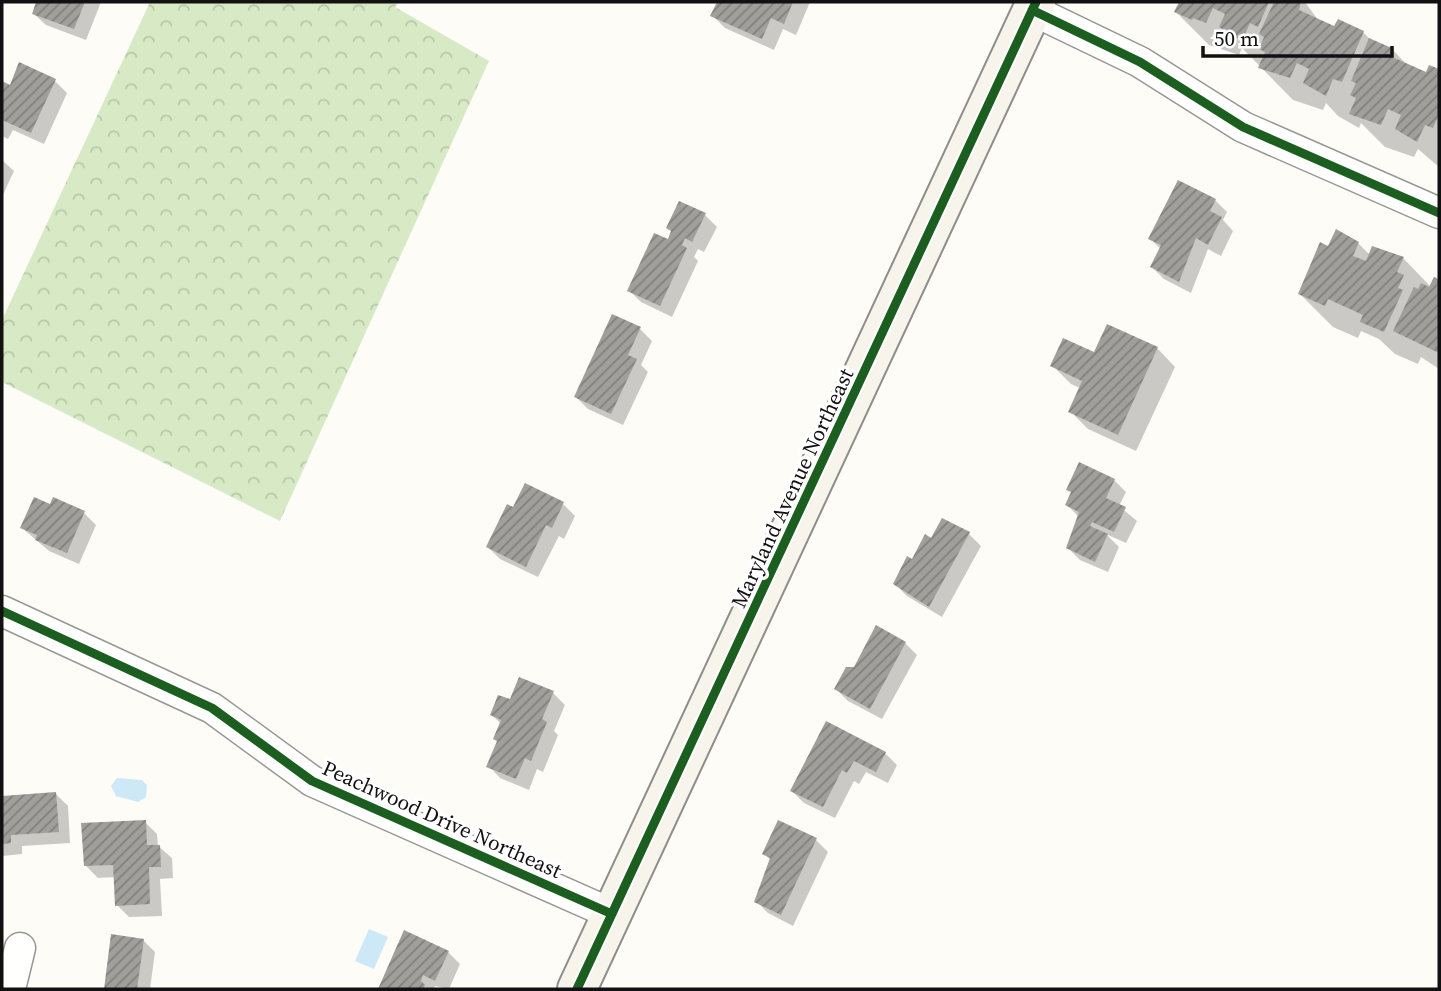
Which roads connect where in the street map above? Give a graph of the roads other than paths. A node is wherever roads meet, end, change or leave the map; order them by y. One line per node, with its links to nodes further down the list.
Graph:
1 (1034, 6): 2 (street); 4 (street, Maryland Avenue Northeast)
2 (1439, 213)
3 (2, 611): 4 (street, Peachwood Drive Northeast)
4 (612, 914): 7 (street, Maryland Avenue Northeast)
5 (20, 948): 6 (street)
6 (10, 989)
7 (577, 989)

